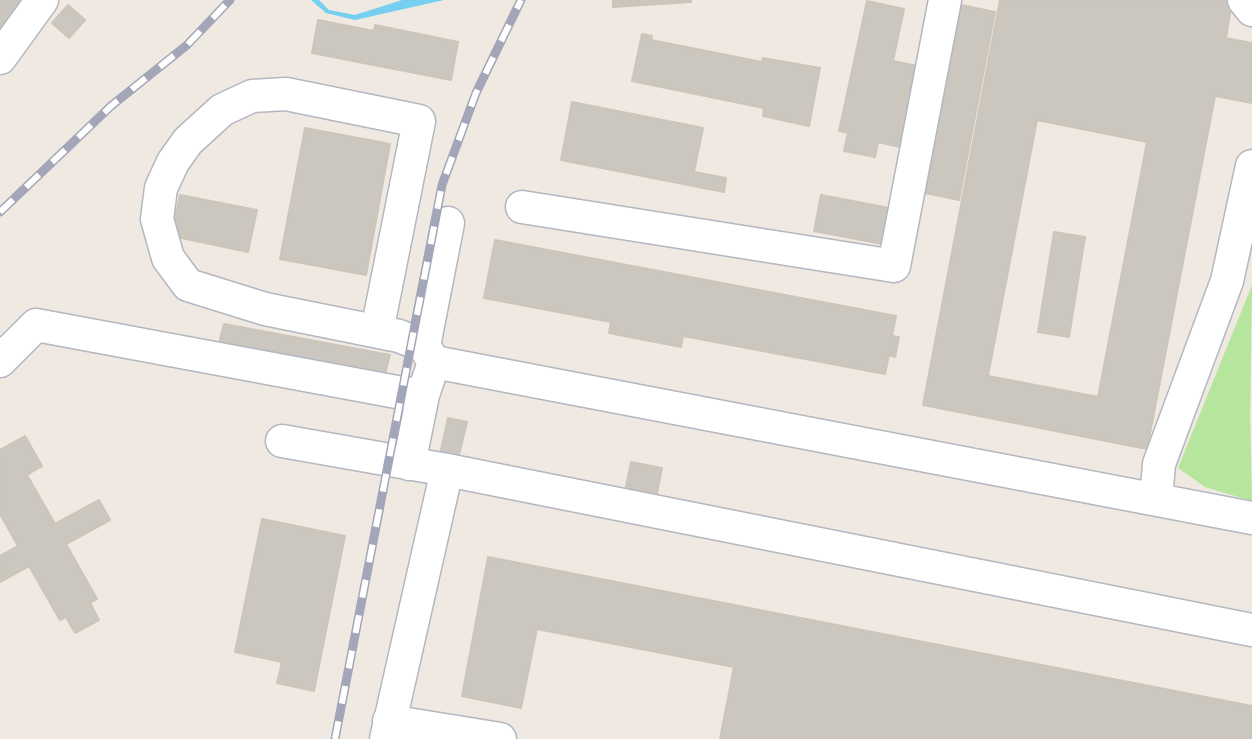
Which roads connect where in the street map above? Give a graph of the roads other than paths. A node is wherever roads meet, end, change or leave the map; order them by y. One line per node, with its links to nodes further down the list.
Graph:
1 (42, 0): 5 (street)
2 (945, 0): 7 (street)
3 (1244, 0): 4 (street)
4 (1252, 10)
5 (0, 58)
6 (1252, 166): 16 (street)
7 (522, 207)
8 (448, 223): 10 (street)
9 (377, 331): 9 (street); 10 (street)
10 (429, 354): 12 (street); 16 (street)
11 (0, 361): 12 (street)
12 (423, 395): 14 (street)
13 (282, 441): 14 (street)
14 (409, 464): 15 (street)
15 (447, 470): 18 (street); 19 (street)
16 (1156, 499): 17 (street)
17 (1252, 518)
18 (1252, 630)
19 (387, 730): 20 (street)
20 (500, 739)

